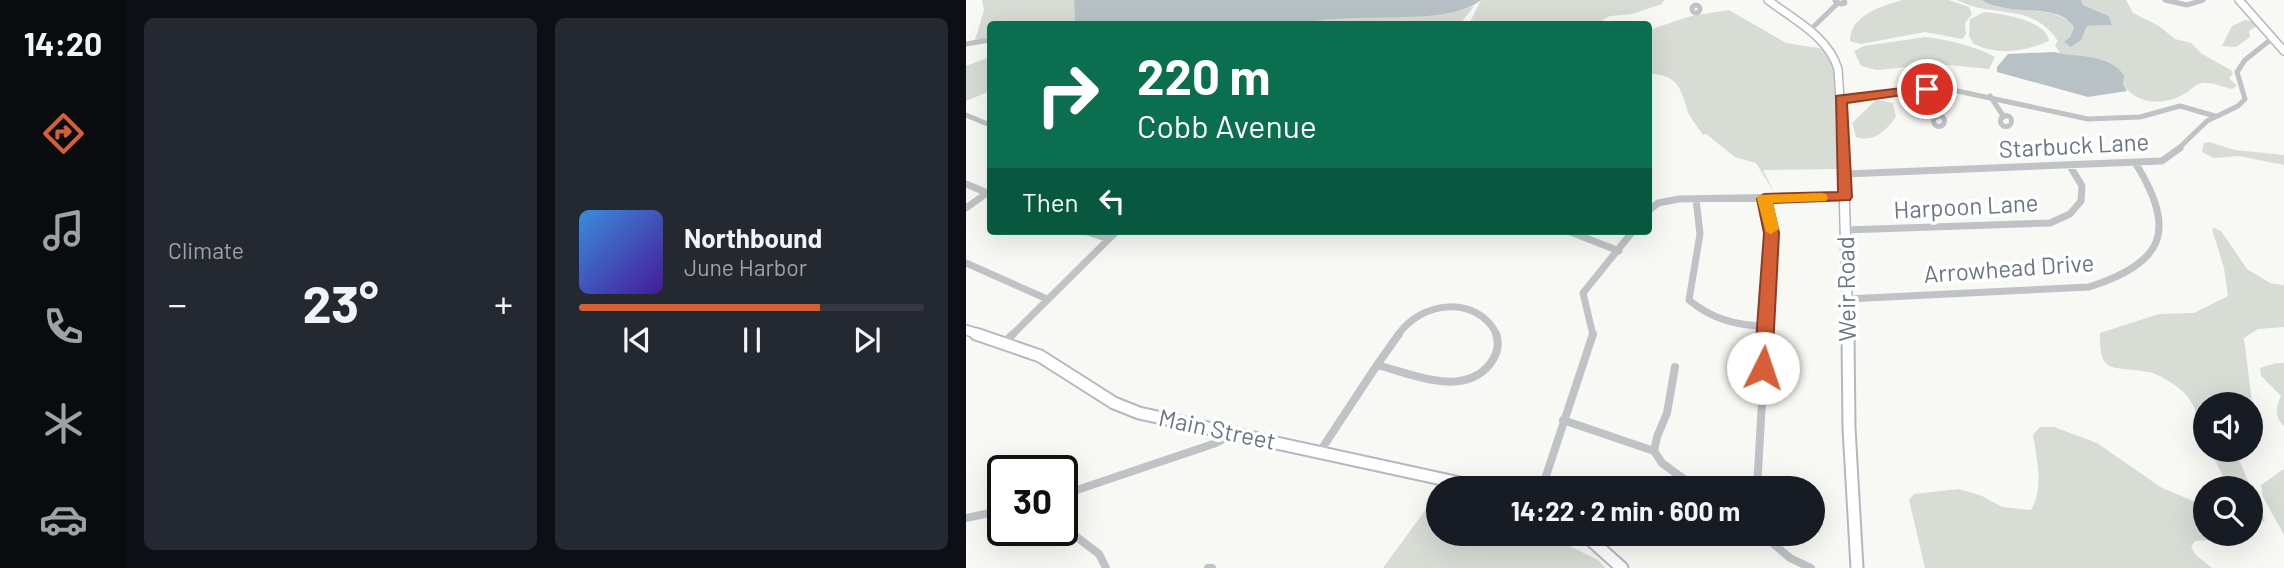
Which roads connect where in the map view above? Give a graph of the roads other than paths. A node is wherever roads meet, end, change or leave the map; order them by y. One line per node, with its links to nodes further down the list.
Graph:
1 (1768, 0): 7 (street, Weir Road)
2 (1844, 0): 6 (street)
3 (2165, 0): 4 (street)
4 (2203, 0)
5 (2239, 0): 8 (street)
6 (1836, 2): 7 (street)
7 (1809, 32): 15 (street, Weir Road)
8 (2274, 37): 10 (street); 12 (street); 17 (street, Starbuck Lane)
9 (987, 40): 11 (street)
10 (2284, 42)
11 (966, 44)
12 (2284, 51)
13 (1920, 89): 14 (street); 15 (street); 18 (street)
14 (1990, 96): 17 (street); 19 (street)
15 (1841, 98): 23 (street, Weir Road)
16 (966, 115): 20 (street)
17 (2214, 116): 21 (street, Starbuck Lane)
18 (1937, 117)
19 (2004, 117)
20 (987, 124)
21 (2136, 164): 22 (street, Starbuck Lane); 41 (street, Arrowhead Drive)
22 (2070, 166): 23 (street, Starbuck Lane); 32 (street, Harpoon Lane)
23 (1845, 174): 27 (street, Weir Road)
24 (966, 184): 25 (street)
25 (987, 192)
26 (987, 195): 30 (street)
27 (1845, 197): 29 (street); 32 (street, Weir Road)
28 (1696, 199): 29 (street); 31 (street); 42 (street)
29 (1764, 199): 42 (street)
30 (966, 208)
31 (1652, 208)
32 (1846, 230): 41 (street, Weir Road)
33 (1097, 235): 37 (street)
34 (1113, 235): 37 (street)
35 (1578, 235): 38 (street)
36 (1630, 235): 38 (street)
37 (1109, 239): 40 (street)
38 (1619, 251): 47 (street)
39 (966, 263): 40 (street)
40 (1047, 299): 44 (street)
41 (1847, 299): 64 (street, Weir Road)
42 (1766, 326): 54 (street)
43 (966, 330): 44 (street, Main Street)
44 (1004, 342): 48 (street, Main Street)
45 (1377, 366): 45 (street); 50 (street)
46 (1675, 367): 49 (street)
47 (1563, 420): 49 (street); 52 (street)
48 (1234, 434): 50 (street, Main Street); 55 (street)
49 (1654, 451): 53 (street)
50 (1319, 453): 51 (street, Main Street)
51 (1427, 476)
52 (1546, 476)
53 (1680, 476)
54 (1758, 476)
55 (1078, 489)
56 (987, 513): 57 (street)
57 (966, 518)
58 (1078, 538): 61 (street)
59 (1597, 546): 62 (street)
60 (1775, 546): 63 (street)
61 (1106, 568)
62 (1622, 568)
63 (1811, 568)
64 (1857, 568)

